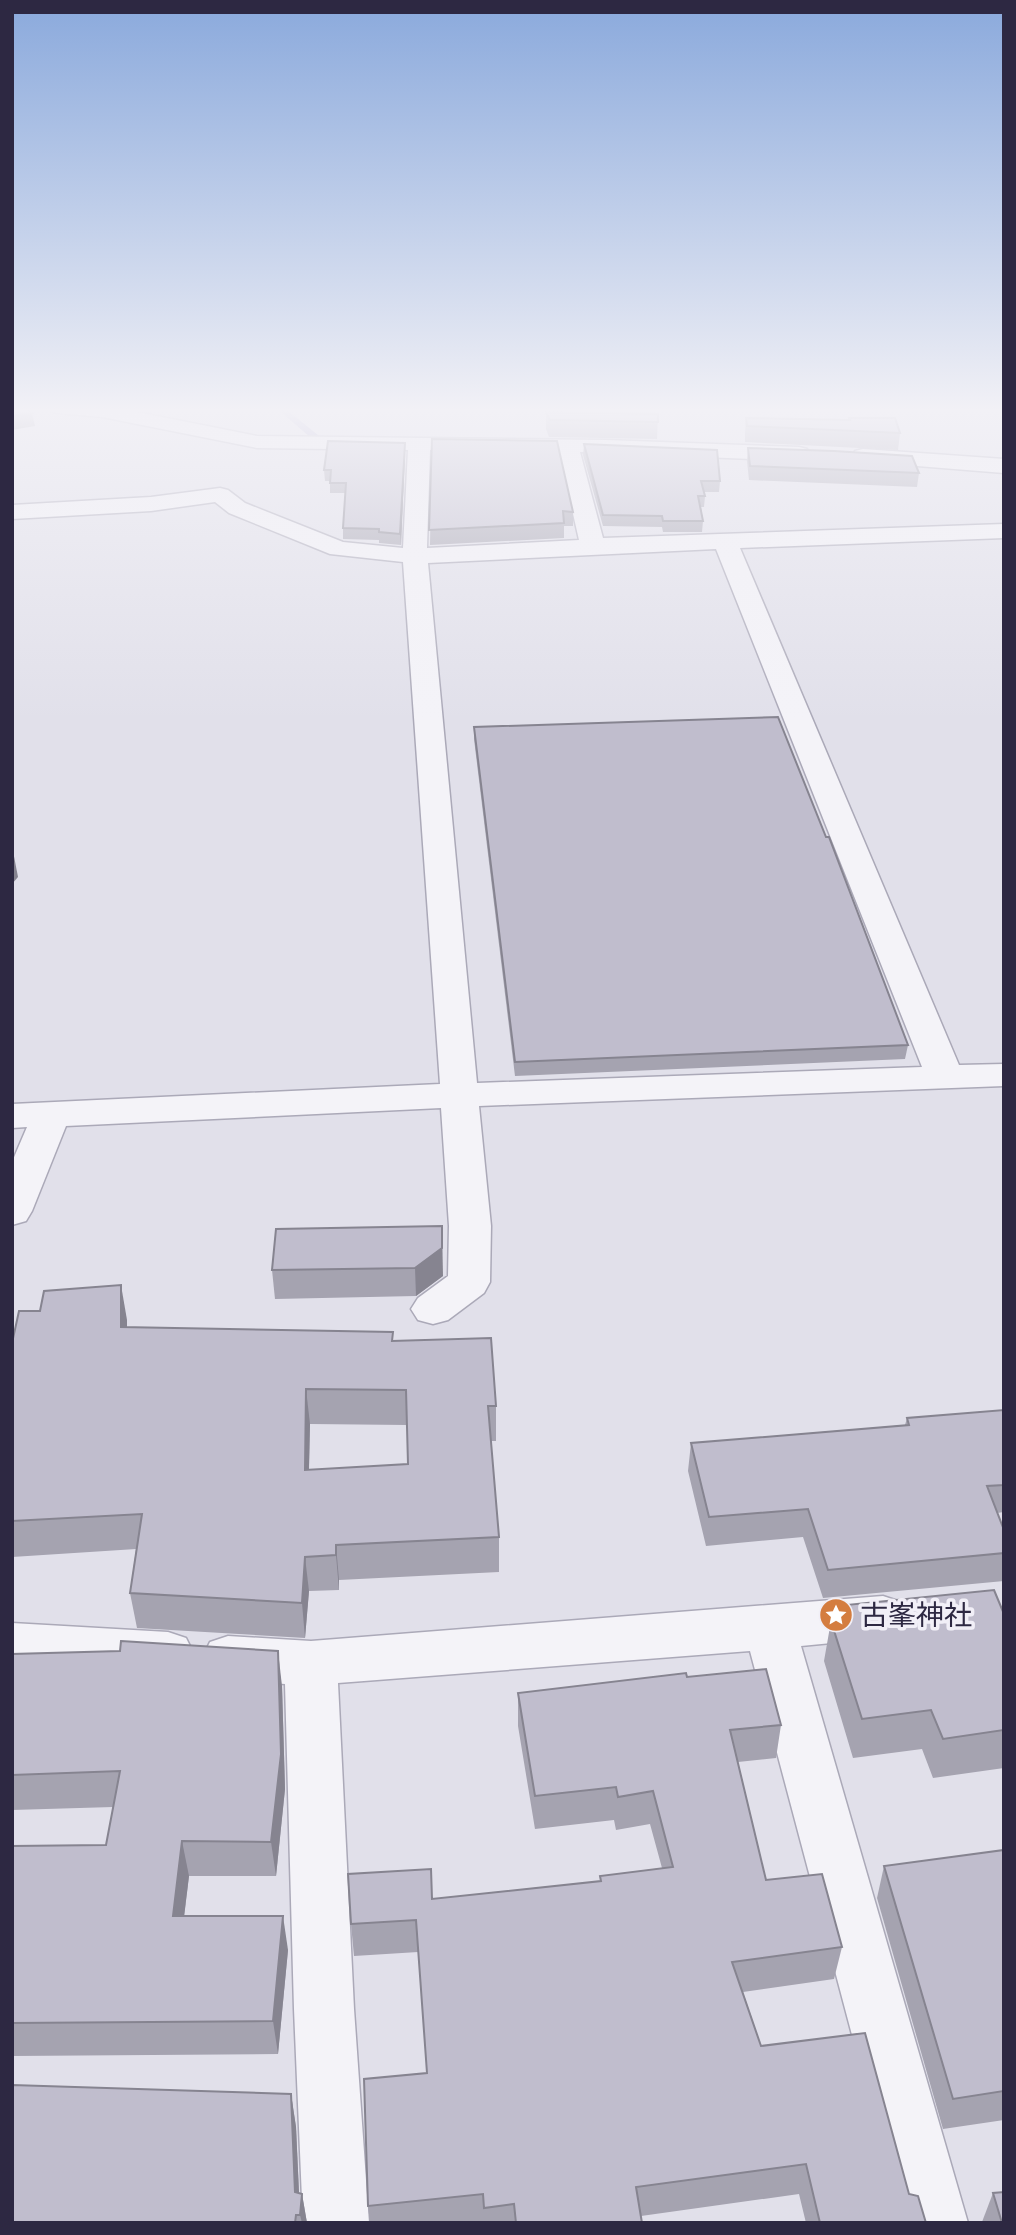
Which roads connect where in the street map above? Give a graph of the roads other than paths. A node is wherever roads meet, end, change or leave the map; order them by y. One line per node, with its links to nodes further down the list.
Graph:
1 (245, 511): 8 (street)
2 (417, 511): 8 (street)
3 (584, 511): 6 (street)
4 (996, 531): 5 (street); 7 (street)
5 (725, 541): 6 (street); 10 (street)
6 (593, 545): 8 (street)
7 (1004, 554)
8 (415, 556): 11 (street)
9 (1004, 1075): 10 (street)
10 (945, 1077): 11 (street)
11 (458, 1094): 12 (street); 15 (street)
12 (51, 1115): 13 (street); 14 (street)
13 (12, 1116)
14 (12, 1211)
15 (433, 1309)
16 (921, 1613): 17 (street)
17 (770, 1628): 19 (street); 21 (street)
18 (12, 1645): 19 (street)
19 (312, 1662): 20 (street)
20 (336, 2223)
21 (935, 2223)

